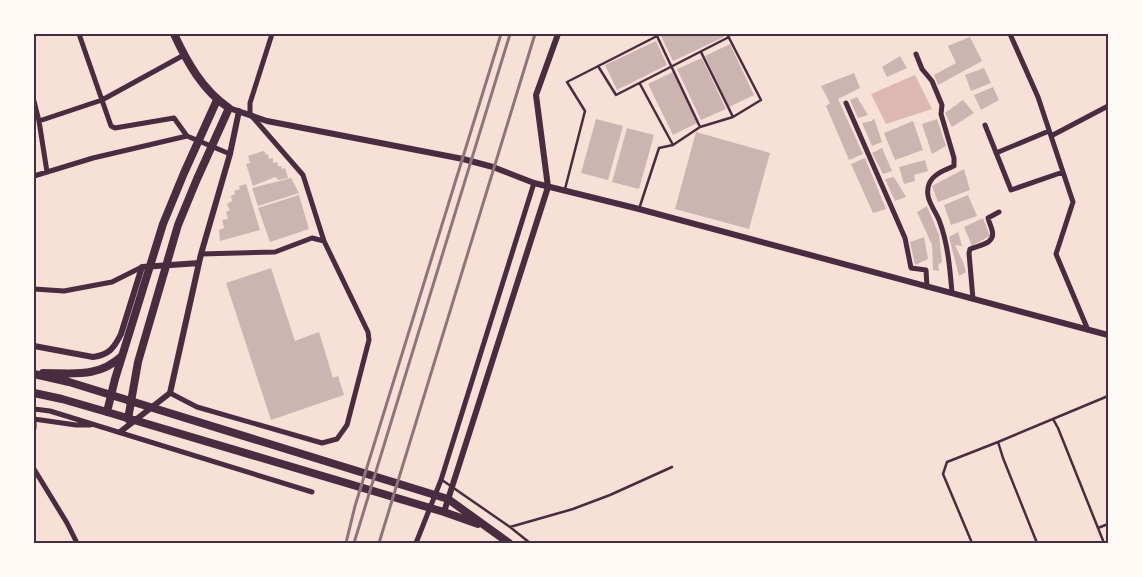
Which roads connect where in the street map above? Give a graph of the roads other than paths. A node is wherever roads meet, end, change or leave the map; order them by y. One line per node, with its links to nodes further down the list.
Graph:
1 (79, 34): 15 (street)
2 (174, 34): 11 (main road)
3 (272, 34): 22 (street)
4 (558, 34): 36 (street)
5 (661, 34): 8 (lane)
6 (1010, 34): 27 (street)
7 (728, 35): 9 (lane); 23 (lane)
8 (657, 36): 12 (lane); 13 (lane)
9 (701, 52): 13 (lane); 23 (lane)
10 (916, 54): 46 (street)
11 (184, 55): 15 (street); 16 (main road)
12 (598, 66): 14 (lane); 37 (lane)
13 (672, 67): 14 (lane); 26 (lane)
14 (640, 84): 29 (lane)
15 (102, 100): 24 (street); 28 (street)
16 (218, 100): 20 (main road); 51 (main road)
17 (34, 101): 24 (street)
18 (846, 103): 44 (street)
19 (1108, 106): 27 (street)
20 (230, 108): 21 (street); 57 (main road)
21 (239, 111): 22 (street); 31 (street)
22 (250, 114): 35 (street); 40 (street)
23 (733, 117): 26 (lane)
24 (39, 121): 32 (street)
25 (985, 125): 30 (street)
26 (700, 126): 29 (lane)
27 (1050, 134): 30 (street); 33 (street)
28 (187, 136): 31 (street); 32 (street)
29 (674, 145): 38 (lane)
30 (996, 153): 33 (street)
31 (230, 154): 41 (street)
32 (47, 172): 34 (street)
33 (1063, 172): 48 (street)
34 (34, 176)
35 (534, 183): 36 (street); 69 (street)
36 (548, 187): 37 (street); 71 (street)
37 (565, 191): 38 (street)
38 (639, 209): 44 (street)
39 (999, 212): 47 (street)
40 (324, 241): 41 (street); 54 (street)
41 (201, 254): 42 (street)
42 (199, 263): 43 (street); 54 (street)
43 (142, 267): 45 (street); 50 (street)
44 (927, 287): 46 (street)
45 (34, 289)
46 (952, 294): 47 (street)
47 (973, 299): 48 (street)
48 (1088, 330): 49 (street)
49 (1108, 335)
50 (34, 346)
51 (123, 355): 52 (main road); 55 (main road)
52 (34, 373): 55 (main road)
53 (34, 393): 59 (main road)
54 (170, 393): 65 (street)
55 (111, 395): 57 (main road); 59 (main road)
56 (1108, 396): 62 (lane)
57 (131, 401): 60 (main road); 71 (main road)
58 (34, 409): 63 (street)
59 (107, 412): 60 (main road)
60 (128, 418): 72 (main road)
61 (34, 419): 63 (street); 64 (street)
62 (1053, 419): 66 (lane); 76 (lane)
63 (98, 426): 65 (street)
64 (34, 428)
65 (120, 432): 70 (street)
66 (998, 442): 81 (lane); 82 (lane)
67 (672, 466): 75 (lane)
68 (34, 469): 77 (street)
69 (441, 480): 75 (lane); 78 (street)
70 (312, 492)
71 (448, 499): 72 (street); 74 (main road)
72 (444, 512): 74 (main road)
73 (1108, 524): 76 (lane)
74 (485, 526): 79 (main road)
75 (510, 527): 80 (lane)
76 (1098, 528): 83 (lane)
77 (77, 543)
78 (416, 543)
79 (510, 543)
80 (530, 543)
81 (972, 543)
82 (1037, 543)
83 (1104, 543)

